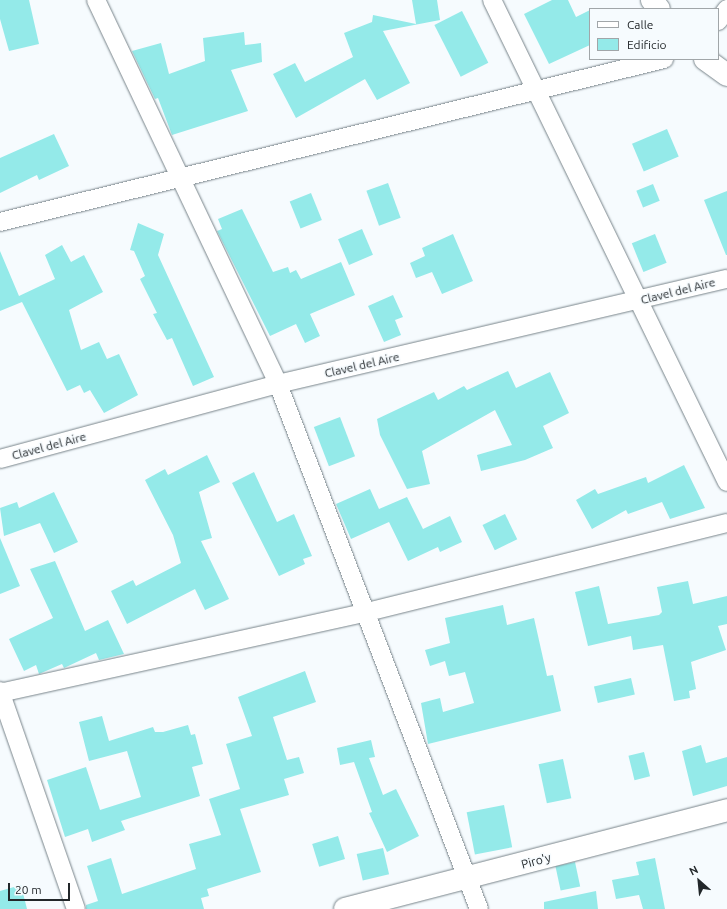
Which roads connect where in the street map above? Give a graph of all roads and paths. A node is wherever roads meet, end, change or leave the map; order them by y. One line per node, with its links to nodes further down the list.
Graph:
1 (96, 0): 11 (street)
2 (492, 0): 10 (street)
3 (652, 0): 4 (main road)
4 (658, 8)
5 (727, 9): 6 (street)
6 (719, 20)
7 (660, 60): 10 (street)
8 (706, 60): 9 (main road)
9 (727, 75)
10 (538, 90): 11 (street); 14 (street)
11 (182, 179): 12 (street); 15 (street)
12 (0, 222)
13 (727, 279): 14 (street, Clavel del Aire)
14 (640, 300): 15 (street, Clavel del Aire); 17 (street)
15 (278, 384): 16 (street, Clavel del Aire); 19 (street)
16 (0, 459)
17 (727, 482)
18 (727, 523): 19 (street)
19 (367, 612): 20 (street); 22 (street)
20 (0, 693): 23 (street)
21 (727, 810): 22 (main road, Piro'y)
22 (466, 879): 24 (main road, Piro'y); 25 (street)
23 (76, 909)
24 (345, 909)
25 (479, 909)

